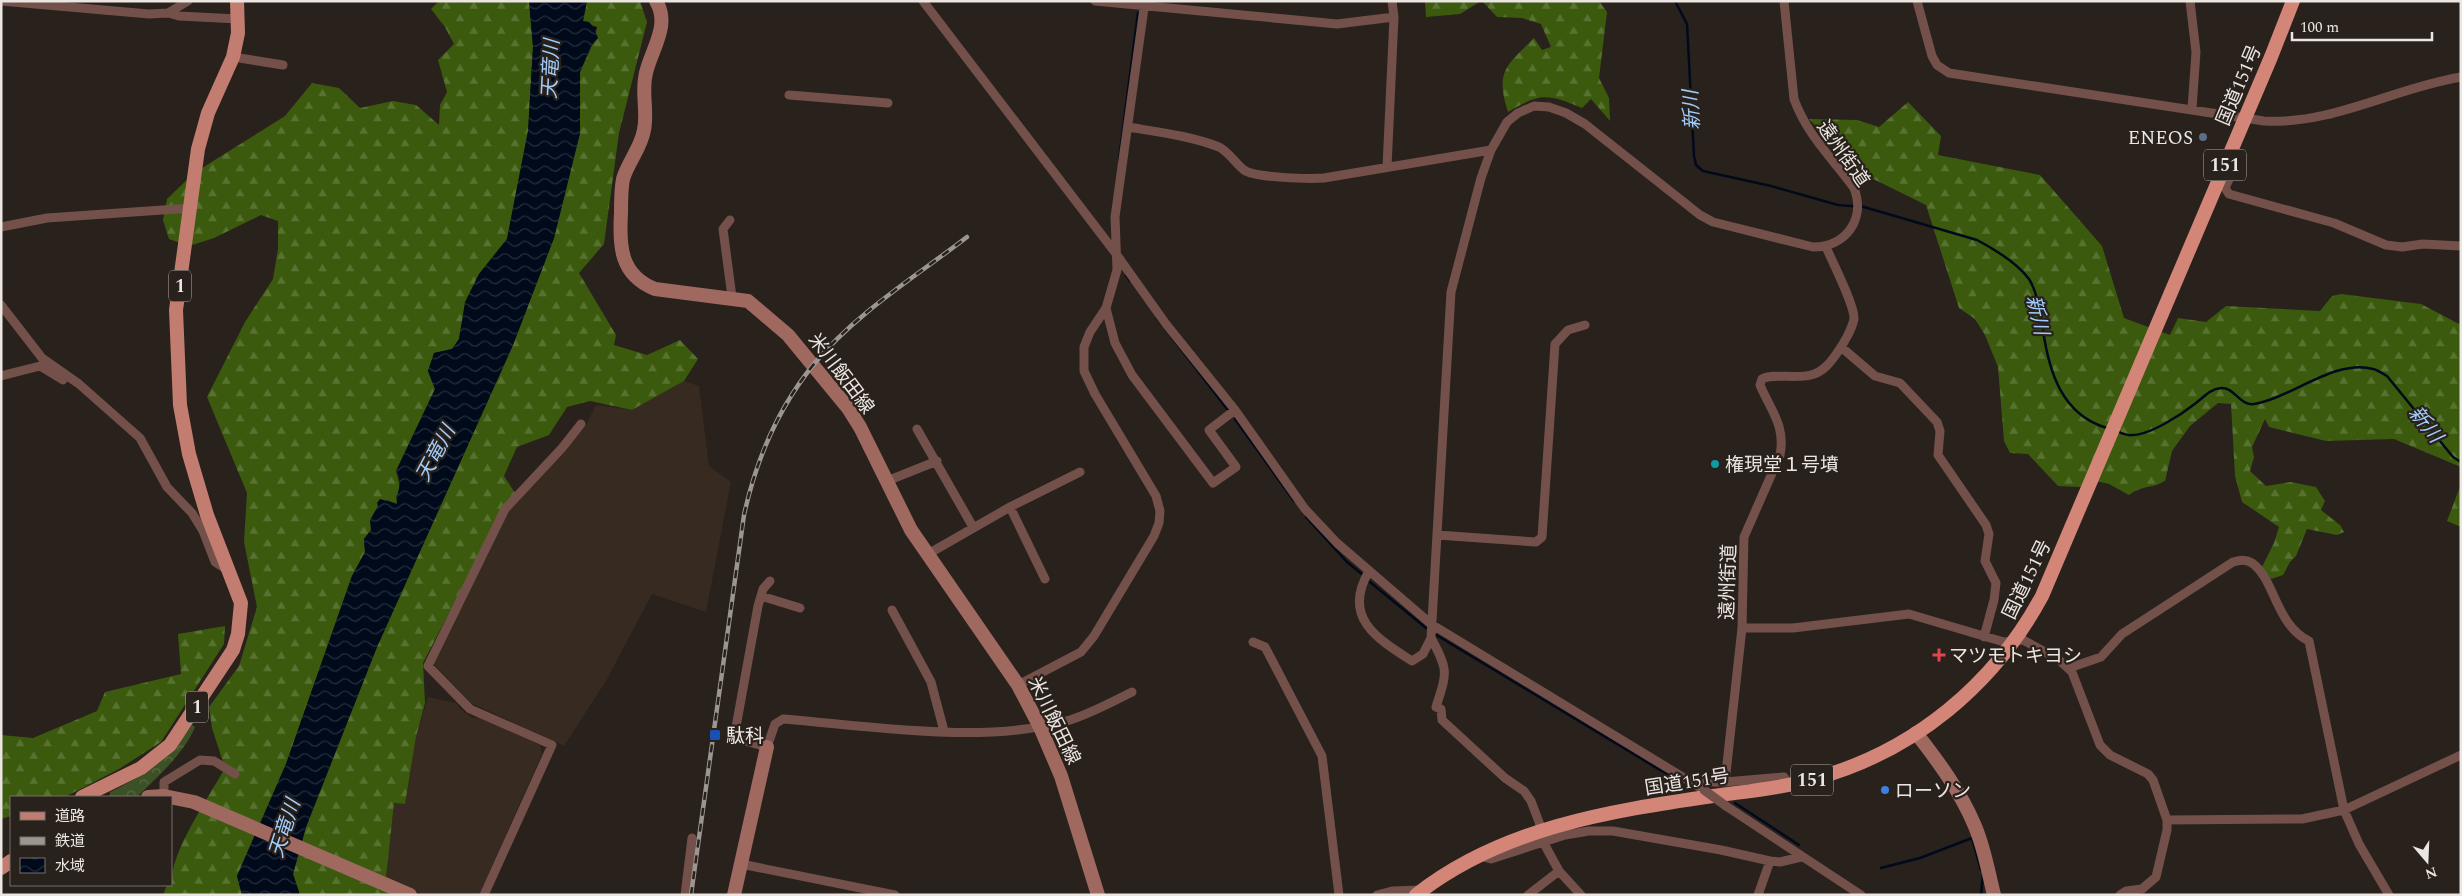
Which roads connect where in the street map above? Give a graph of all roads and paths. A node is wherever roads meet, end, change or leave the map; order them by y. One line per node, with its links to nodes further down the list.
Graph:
1 (1, 1): 13 (street)
2 (188, 1): 13 (street)
3 (237, 1): 15 (main road, 1)
4 (656, 1): 33 (main road, 米川飯田線)
5 (923, 1): 32 (street)
6 (1095, 1): 12 (street)
7 (1392, 1): 14 (street)
8 (1784, 1): 31 (street, 遠州街道)
9 (1916, 1): 21 (street)
10 (2190, 1): 21 (street)
11 (2293, 1): 22 (highway, 国道151号 / 151)
12 (1145, 4): 14 (street); 23 (street)
13 (168, 13): 15 (street)
14 (1394, 17): 26 (street)
15 (238, 19): 16 (main road, 1)
16 (233, 57): 17 (street); 27 (main road, 1)
17 (283, 65)
18 (2461, 77): 22 (street)
19 (789, 95): 20 (street)
20 (888, 103)
21 (2192, 109): 22 (street)
22 (2244, 117): 24 (highway, 国道151号 / 151)
23 (1128, 126): 26 (street); 32 (street)
24 (2232, 149): 30 (street); 61 (highway, 国道151号 / 151)
25 (1492, 150): 26 (street); 31 (street); 48 (street)
26 (1386, 167)
27 (191, 208): 29 (street); 50 (main road, 1)
28 (730, 220): 33 (street)
29 (1, 227)
30 (2461, 246)
31 (1826, 247): 37 (street, 遠州街道)
32 (1114, 251): 35 (street); 40 (street)
33 (732, 297): 45 (main road, 米川飯田線)
34 (1, 305): 39 (street)
35 (1106, 308): 40 (street); 64 (street)
36 (1586, 325): 48 (street)
37 (1841, 347): 58 (street, 遠州街道); 60 (street)
38 (1, 376): 39 (street)
39 (79, 384): 50 (street)
40 (1235, 410): 51 (street)
41 (581, 424): 88 (street)
42 (917, 429): 43 (street)
43 (937, 461): 45 (street); 47 (street)
44 (1080, 472): 46 (street)
45 (887, 481): 49 (main road, 米川飯田線)
46 (1010, 507): 47 (street); 52 (street)
47 (973, 527): 49 (street)
48 (1438, 535): 57 (street)
49 (928, 554): 64 (main road, 米川飯田線)
50 (229, 571): 75 (main road, 1)
51 (1368, 571): 57 (street); 59 (street)
52 (1045, 578)
53 (770, 581): 54 (street)
54 (761, 596): 55 (street); 69 (street)
55 (800, 608)
56 (892, 610): 67 (street)
57 (1431, 624): 59 (street); 72 (street)
58 (1742, 628): 60 (street); 73 (street, 遠州街道)
59 (1431, 638): 80 (street)
60 (1984, 638): 61 (street)
61 (2015, 641): 63 (street); 68 (highway, 国道151号 / 151)
62 (1253, 642): 93 (street)
63 (2069, 668): 78 (street); 79 (street)
64 (1018, 685): 66 (main road, 米川飯田線)
65 (1132, 692): 66 (street)
66 (1040, 727): 67 (street); 92 (main road, 米川飯田線)
67 (944, 731): 69 (street)
68 (1916, 733): 74 (highway, 国道151号 / 151); 99 (main road)
69 (767, 747): 84 (main road)
70 (2461, 755): 78 (street)
71 (235, 774): 76 (street)
72 (1692, 782): 73 (street); 82 (street, bridge)
73 (1725, 782): 74 (street)
74 (1788, 785): 80 (highway, 国道151号 / 151)
75 (84, 796)
76 (164, 796)
77 (172, 798): 87 (main road)
78 (2344, 810): 79 (street); 101 (street)
79 (2167, 820): 100 (street)
80 (1541, 835): 83 (street); 85 (street); 86 (highway, 国道151号 / 151)
81 (692, 838): 89 (street)
82 (1801, 857): 83 (street); 98 (street)
83 (1770, 861): 97 (street)
84 (741, 864): 90 (main road); 91 (street)
85 (1559, 871): 95 (street); 96 (street)
86 (1419, 892): 94 (street)
87 (410, 895)
88 (484, 895)
89 (685, 895)
90 (734, 895)
91 (895, 895)
92 (1098, 895)
93 (1339, 895)
94 (1377, 895)
95 (1528, 895)
96 (1581, 895)
97 (1758, 895)
98 (1861, 895)
99 (1994, 895)
100 (2120, 895)
101 (2389, 895)

